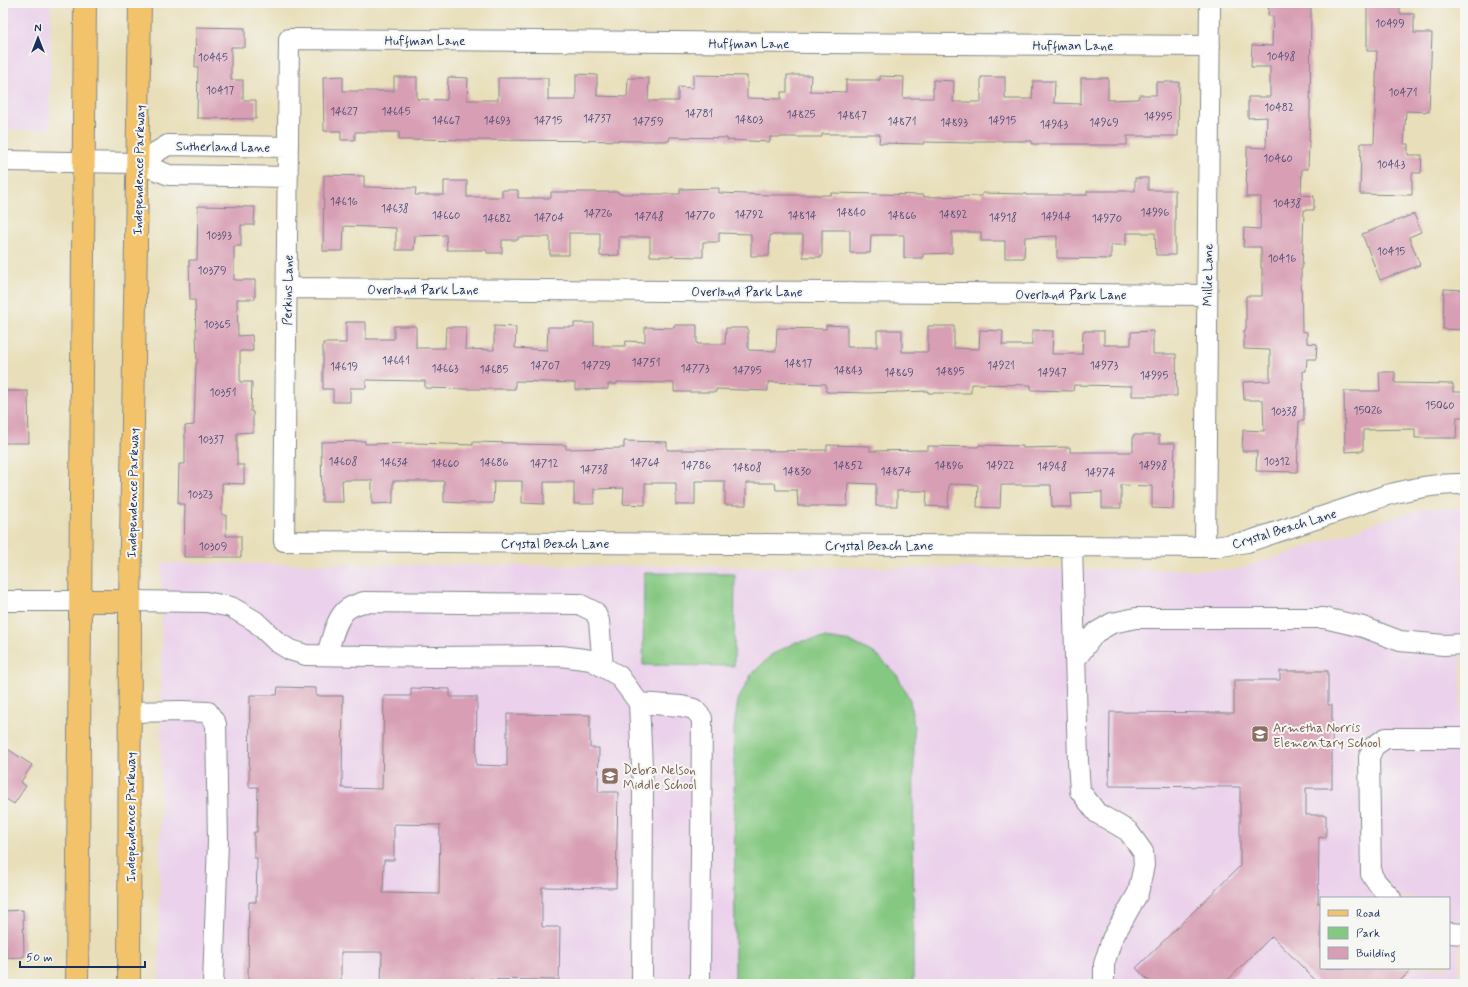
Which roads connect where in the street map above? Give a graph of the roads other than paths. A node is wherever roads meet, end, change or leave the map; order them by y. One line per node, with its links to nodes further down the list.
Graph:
1 (84, 3): 8 (main road)
2 (140, 3): 9 (main road, Independence Parkway)
3 (1210, 3): 5 (street, Millie Lane)
4 (289, 39): 5 (street, Huffman Lane); 6 (street, Perkins Lane)
5 (1210, 46): 12 (street, Millie Lane)
6 (288, 147): 9 (street, Sutherland Lane); 10 (street, Perkins Lane)
7 (3, 161): 8 (street)
8 (83, 162): 9 (street); 18 (main road)
9 (138, 163): 10 (street); 19 (main road, Independence Parkway)
10 (288, 177): 11 (street, Perkins Lane)
11 (287, 288): 12 (street, Overland Park Lane); 14 (street, Perkins Lane)
12 (1207, 295): 16 (street, Millie Lane)
13 (1465, 484): 16 (street, Crystal Beach Lane)
14 (284, 541): 15 (street, Crystal Beach Lane)
15 (1072, 546): 16 (street, Crystal Beach Lane); 22 (street)
16 (1205, 547)
17 (3, 601): 18 (street)
18 (80, 601): 19 (main road); 30 (main road)
19 (130, 601): 21 (street); 25 (main road, Independence Parkway)
20 (1465, 644): 22 (street)
21 (327, 655): 23 (street); 23 (street)
22 (1075, 660): 35 (street)
23 (603, 667): 24 (street)
24 (639, 703): 33 (street); 34 (street)
25 (130, 712): 31 (main road, Independence Parkway); 32 (street)
26 (1465, 738): 27 (street)
27 (1391, 897)
28 (1450, 934): 29 (street)
29 (1465, 934)
30 (77, 984)
31 (130, 984)
32 (213, 984)
33 (642, 984)
34 (698, 984)
35 (1104, 984)

